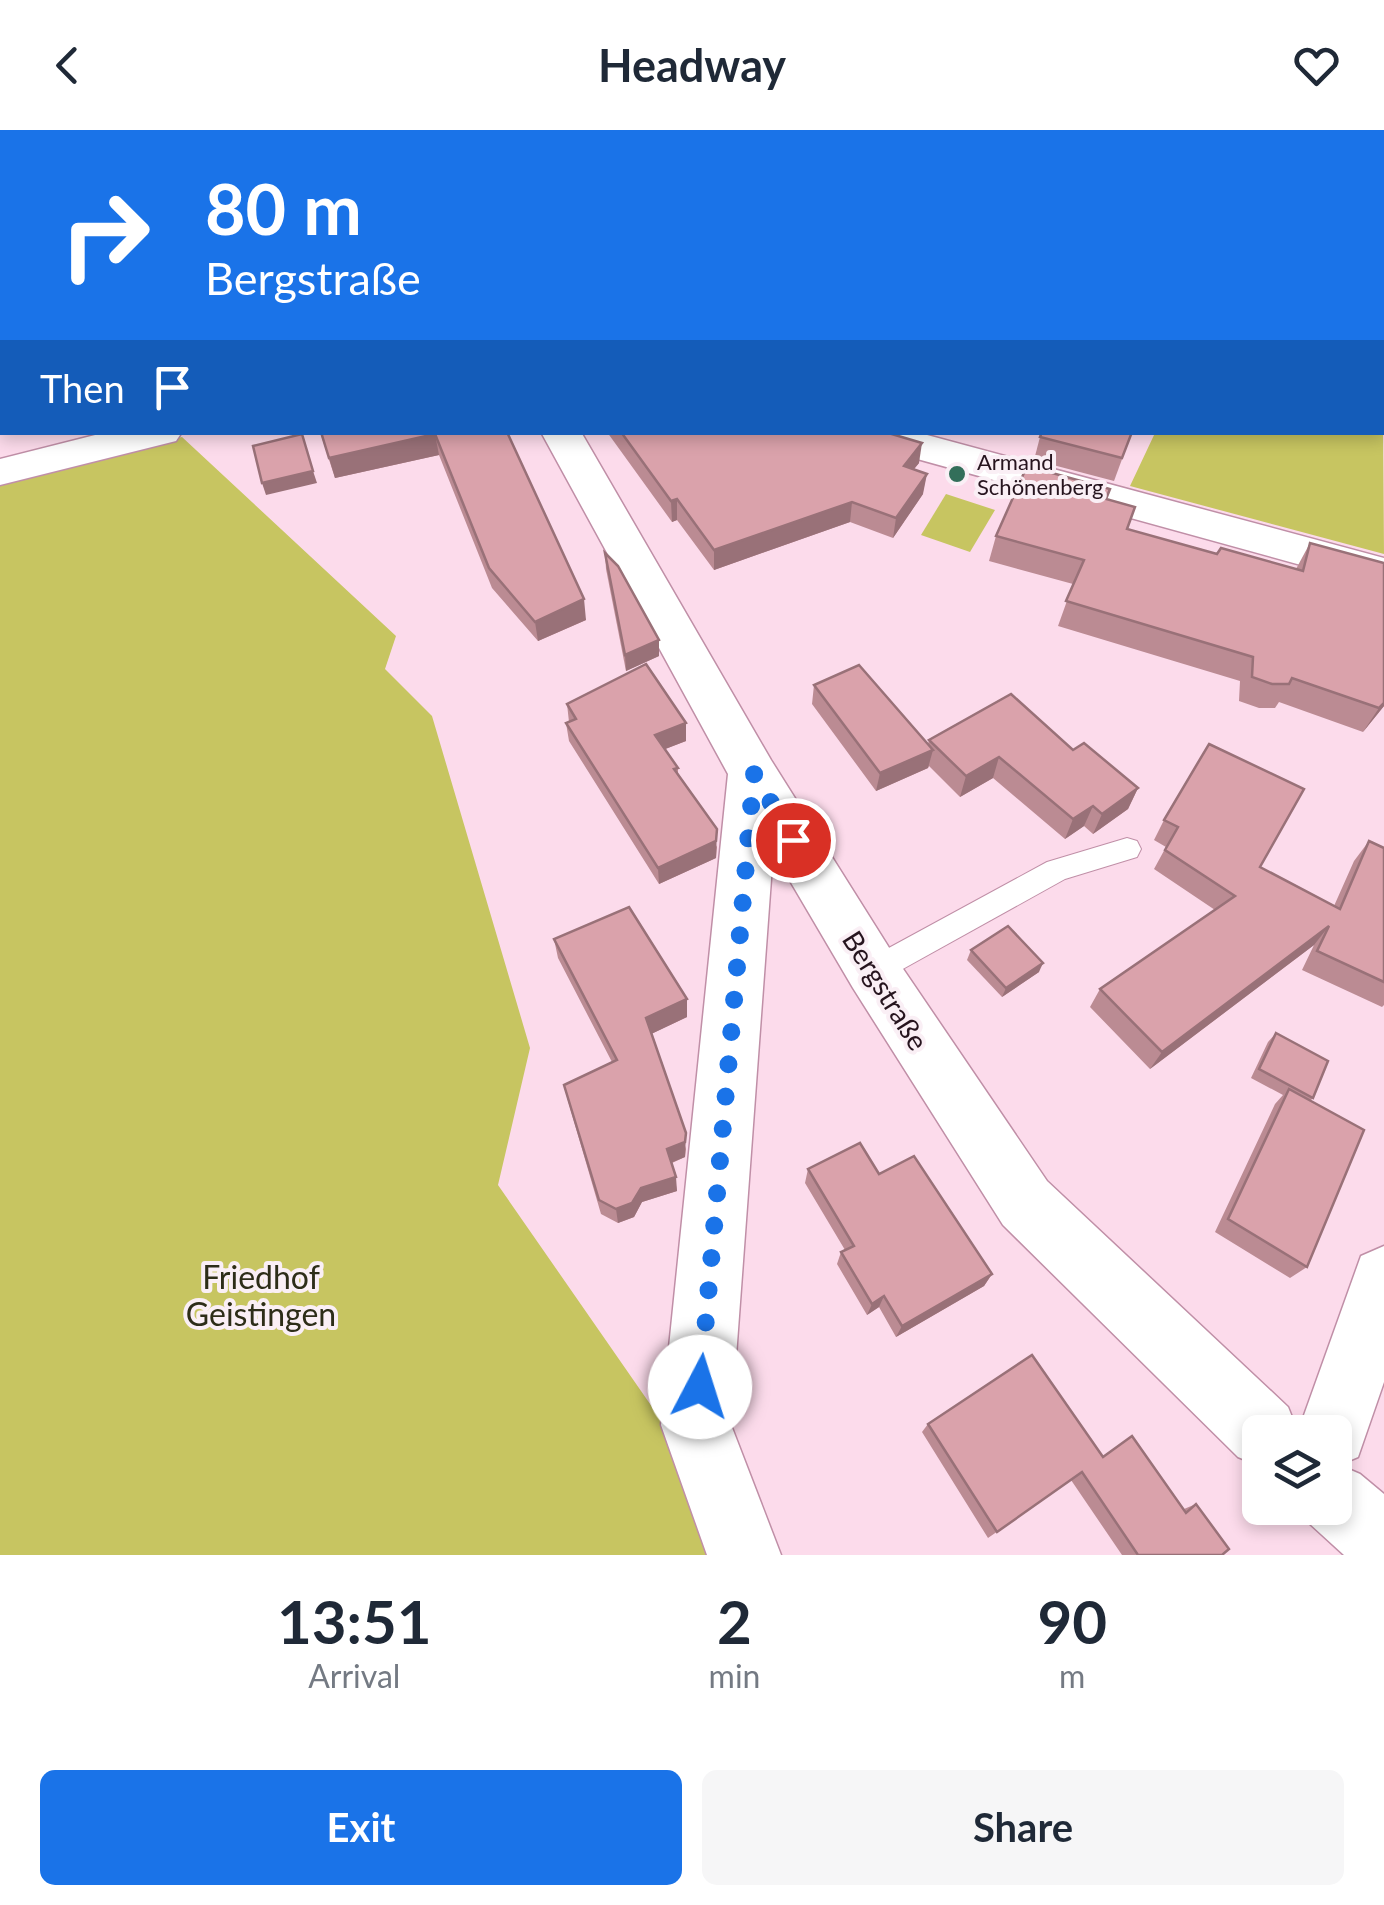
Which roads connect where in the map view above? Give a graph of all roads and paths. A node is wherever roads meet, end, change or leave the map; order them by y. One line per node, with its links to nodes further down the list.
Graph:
1 (150, 435): 4 (street)
2 (562, 435): 6 (street, Bergstraße)
3 (877, 435): 5 (street)
4 (0, 472)
5 (1384, 573)
6 (754, 774): 8 (street, Bergstraße); 14 (street)
7 (1127, 849): 8 (lane)
8 (872, 971): 10 (street, Bergstraße)
9 (1384, 1279): 11 (street)
10 (1246, 1415)
11 (1339, 1415)
12 (1352, 1515): 13 (street)
13 (1384, 1542)
14 (744, 1555)

